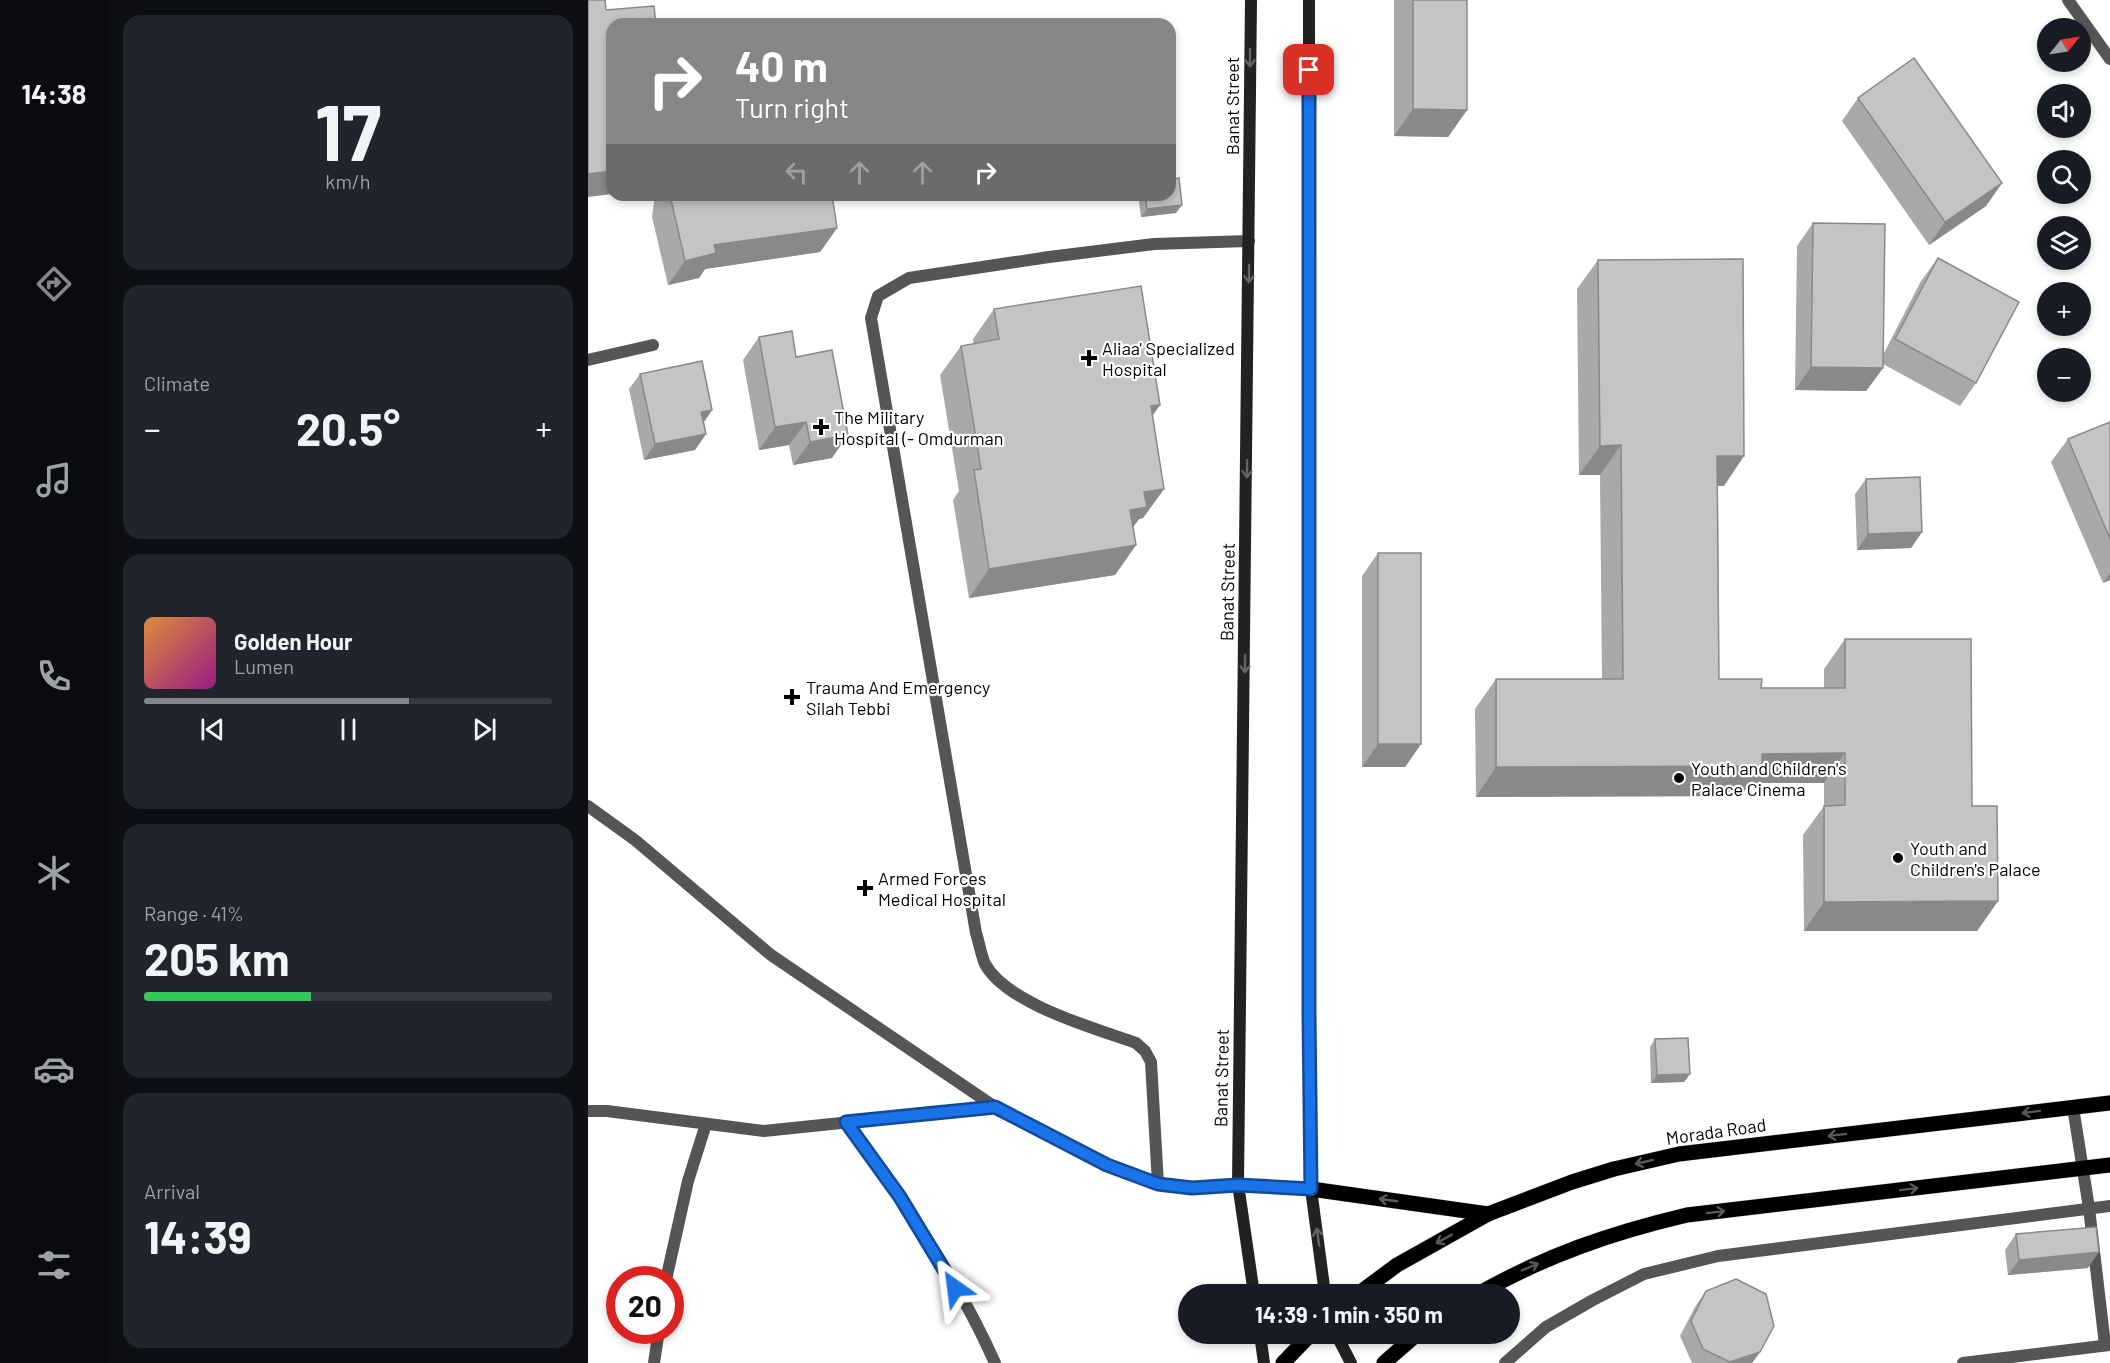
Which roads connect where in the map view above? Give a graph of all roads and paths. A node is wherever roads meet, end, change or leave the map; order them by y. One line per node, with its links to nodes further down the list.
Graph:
1 (1251, 0): 5 (main road, Banat Street, one-way to 5)
2 (1309, 0): 19 (main road)
3 (2068, 0): 4 (street)
4 (2110, 59)
5 (1249, 241): 17 (street); 18 (main road, Banat Street, one-way to 18)
6 (653, 345): 7 (street)
7 (588, 360)
8 (588, 806): 10 (street)
9 (2110, 1103): 11 (main road, Morada Road)
10 (995, 1107): 13 (street); 17 (street)
11 (2073, 1107): 16 (street); 22 (main road, Morada Road, one-way to 22)
12 (588, 1111): 14 (street)
13 (846, 1122): 14 (street); 35 (street)
14 (706, 1124): 23 (street)
15 (2110, 1165): 16 (main road)
16 (2083, 1168): 21 (street); 27 (main road, one-way to 16)
17 (1158, 1184): 18 (street)
18 (1238, 1185): 19 (street); 24 (main road, Banat Street)
19 (1311, 1189): 22 (main road, one-way to 19); 25 (main road, one-way to 19)
20 (2110, 1206): 21 (street)
21 (2090, 1208): 33 (street); 40 (street)
22 (1488, 1214): 26 (main road, Morada Road, one-way to 26)
23 (669, 1266)
24 (1253, 1284)
25 (1324, 1284)
26 (1371, 1284)
27 (1496, 1284)
28 (657, 1344): 34 (street)
29 (1261, 1344): 36 (main road)
30 (1301, 1344): 37 (main road)
31 (1341, 1344): 38 (main road)
32 (1406, 1344): 39 (main road)
33 (2107, 1345): 41 (street)
34 (654, 1363)
35 (995, 1363)
36 (1264, 1363)
37 (1283, 1363)
38 (1351, 1363)
39 (1384, 1363)
40 (1505, 1363)
41 (1963, 1363)

